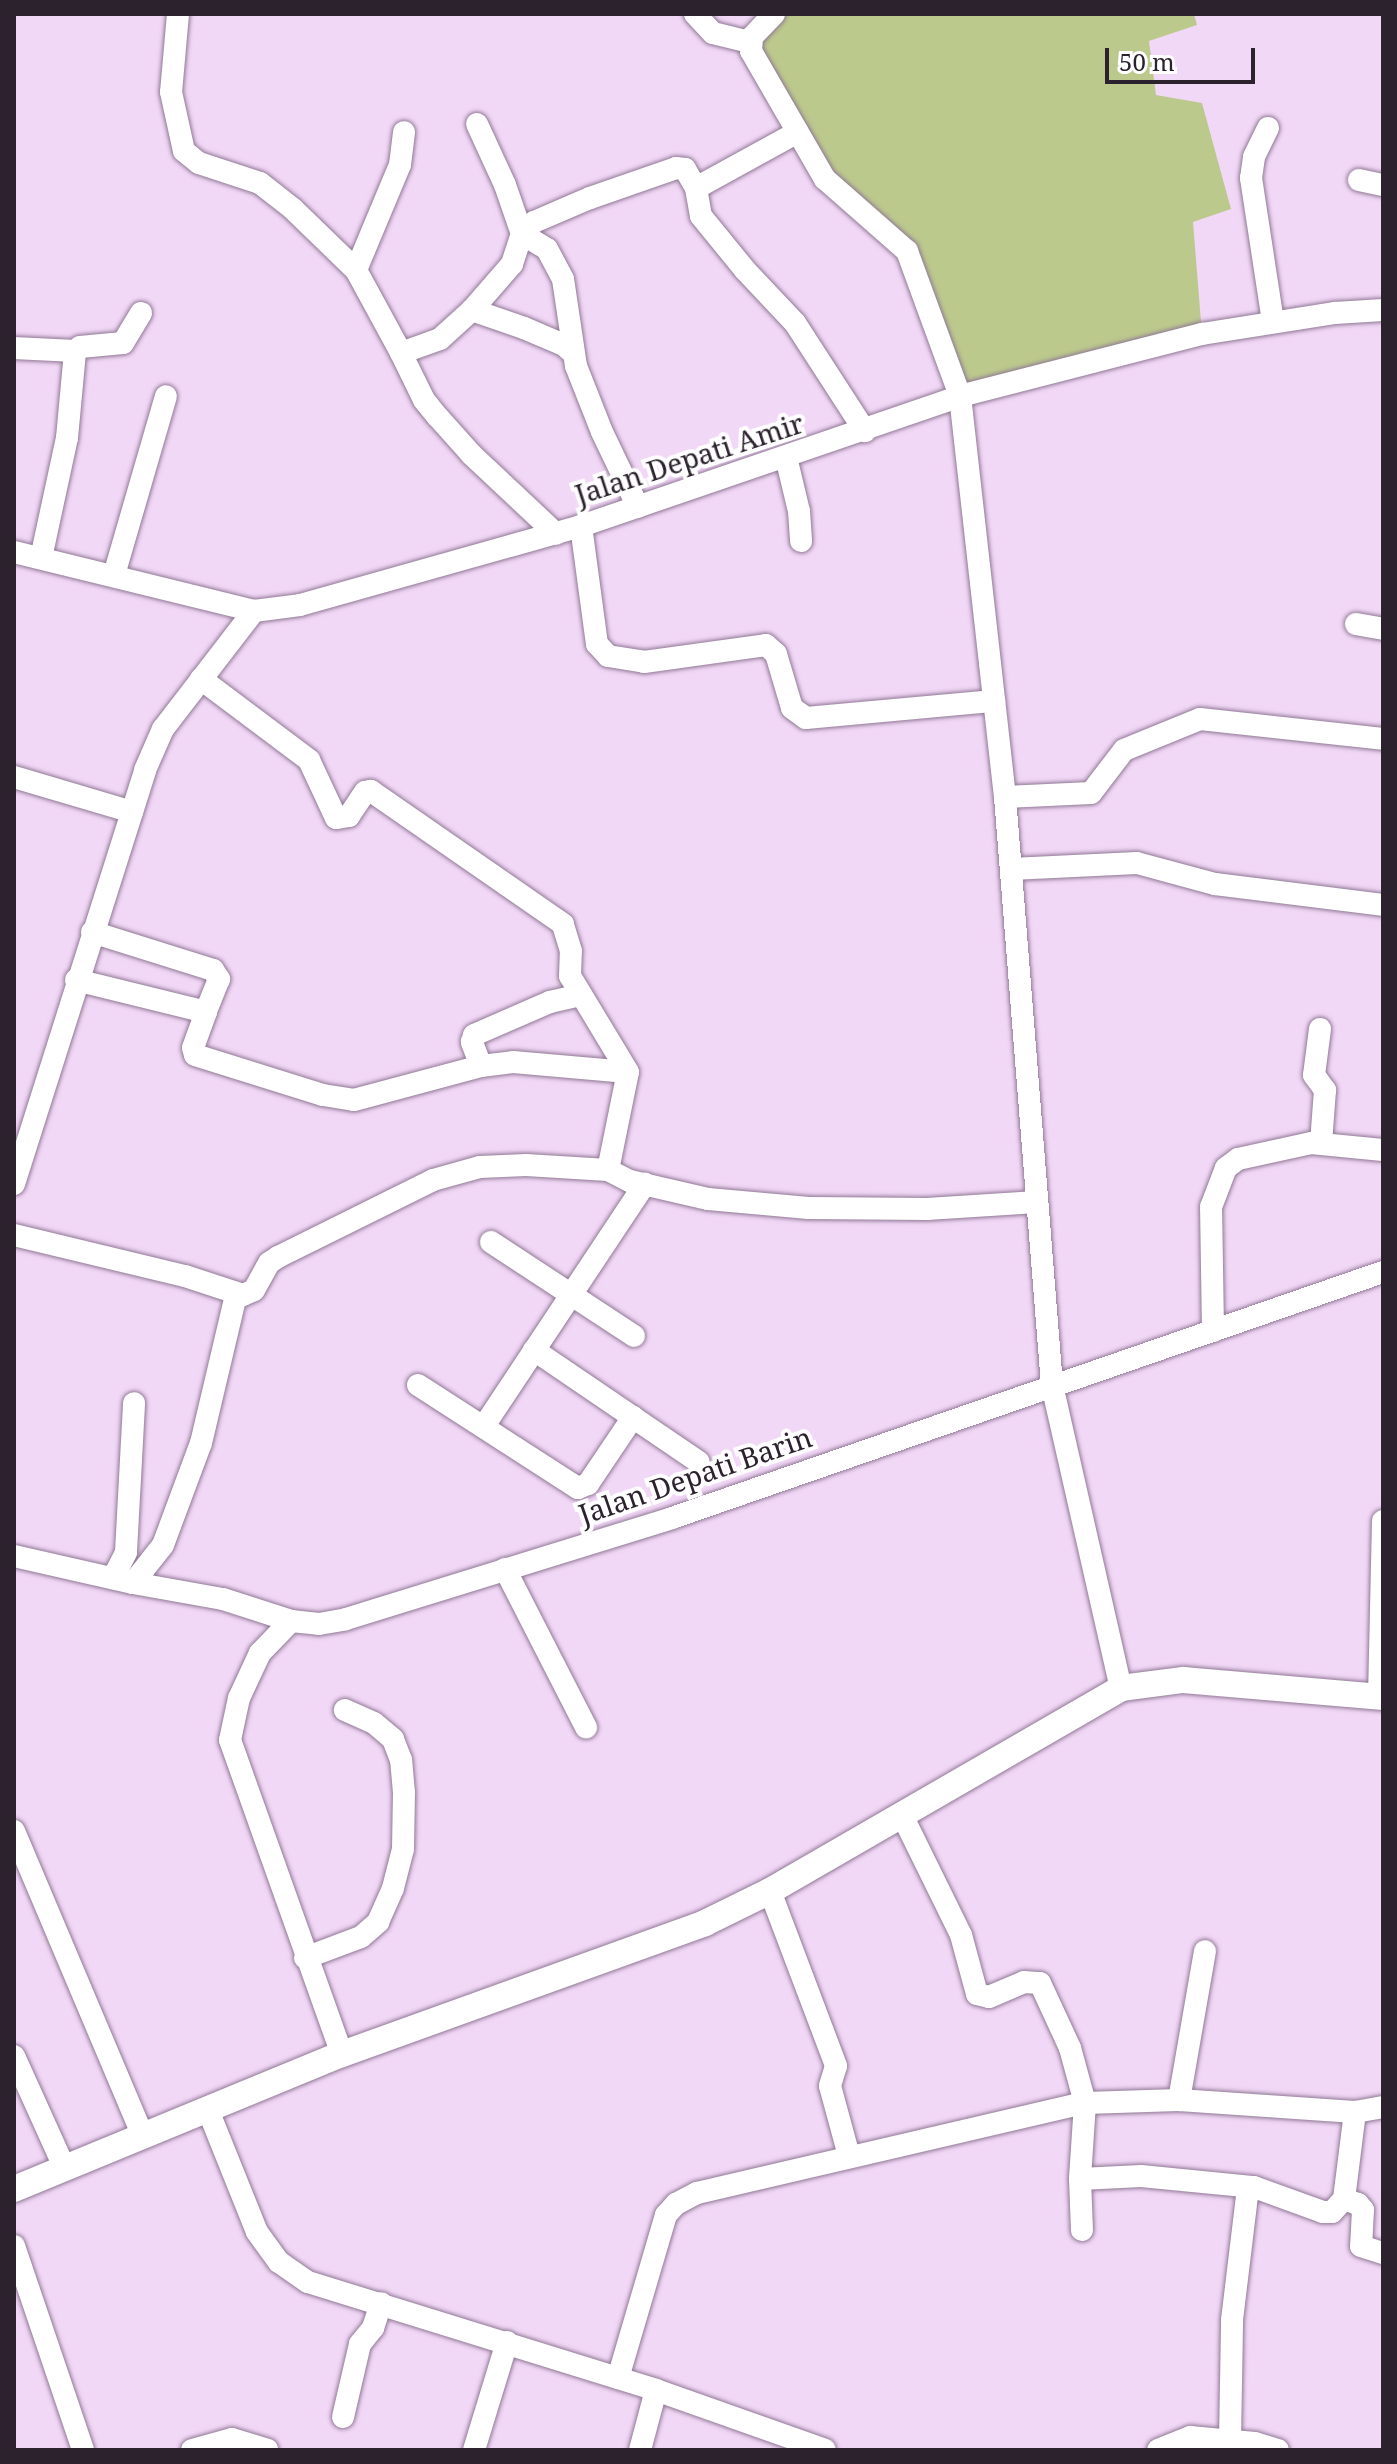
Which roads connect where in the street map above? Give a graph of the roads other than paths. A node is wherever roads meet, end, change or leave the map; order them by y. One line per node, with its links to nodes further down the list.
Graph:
1 (178, 14): 13 (street)
2 (695, 14): 4 (street)
3 (774, 14): 4 (street)
4 (750, 42): 8 (street)
5 (477, 124): 12 (street)
6 (1268, 128): 17 (street)
7 (404, 132): 13 (street)
8 (798, 132): 11 (street); 23 (street)
9 (1359, 180): 10 (street)
10 (1383, 185)
11 (696, 188): 12 (street); 24 (street)
12 (522, 234): 14 (street); 21 (street)
13 (356, 270): 20 (street)
14 (472, 310): 20 (street); 21 (street)
15 (1383, 310): 17 (street, Jalan Depati Amir)
16 (141, 313): 19 (street)
17 (1273, 321): 23 (street, Jalan Depati Amir)
18 (14, 348): 19 (street)
19 (75, 351): 31 (street)
20 (401, 353): 28 (street)
21 (573, 353): 26 (street)
22 (166, 396): 32 (street)
23 (960, 396): 24 (street, Jalan Depati Amir); 37 (street)
24 (865, 431): 25 (street, Jalan Depati Amir)
25 (786, 457): 26 (street, Jalan Depati Amir); 29 (street)
26 (638, 507): 27 (street, Jalan Depati Amir)
27 (581, 526): 28 (street, Jalan Depati Amir); 37 (street)
28 (556, 534): 33 (street, Jalan Depati Amir)
29 (801, 541)
30 (14, 552): 31 (street, Jalan Depati Amir)
31 (41, 558): 32 (street, Jalan Depati Amir)
32 (114, 575): 33 (street, Jalan Depati Amir)
33 (254, 611): 36 (street)
34 (1356, 624): 35 (street)
35 (1383, 629)
36 (201, 679): 41 (street); 46 (street)
37 (994, 701): 40 (street)
38 (1383, 739): 40 (street)
39 (14, 777): 41 (street)
40 (1005, 797): 42 (street)
41 (132, 812): 44 (street)
42 (1011, 869): 43 (street); 56 (street)
43 (1383, 905)
44 (92, 932): 45 (street); 47 (street)
45 (76, 980): 47 (street); 54 (street)
46 (580, 995): 49 (street); 50 (street)
47 (206, 1012): 49 (street)
48 (1320, 1029): 51 (street)
49 (481, 1066): 50 (street)
50 (628, 1072): 53 (street)
51 (1321, 1143): 52 (street); 62 (street)
52 (1383, 1150)
53 (608, 1170): 55 (street); 61 (street)
54 (14, 1184)
55 (645, 1184): 56 (street); 60 (street)
56 (1037, 1202): 66 (street)
57 (14, 1235): 61 (street)
58 (491, 1242): 60 (street)
59 (1383, 1272): 62 (street, Jalan Depati Barin)
60 (572, 1293): 63 (street); 64 (street)
61 (236, 1295): 74 (street)
62 (1213, 1331): 66 (street, Jalan Depati Barin)
63 (634, 1336)
64 (534, 1350): 68 (street); 69 (street)
65 (418, 1385): 69 (street)
66 (1052, 1385): 73 (street, Jalan Depati Barin); 77 (street)
67 (134, 1403): 74 (street)
68 (633, 1417): 69 (street); 70 (street)
69 (484, 1426)
70 (699, 1462)
71 (1383, 1521): 75 (street)
72 (14, 1556): 74 (street, Jalan Depati Barin)
73 (505, 1569): 76 (street, Jalan Depati Barin); 80 (street)
74 (128, 1579): 76 (street, Jalan Depati Barin)
75 (1381, 1595): 78 (street)
76 (291, 1621): 85 (street)
77 (1121, 1688): 78 (main road); 81 (main road)
78 (1381, 1697)
79 (345, 1710): 85 (street)
80 (586, 1727)
81 (902, 1815): 83 (main road); 89 (street)
82 (14, 1831): 93 (street)
83 (770, 1891): 86 (main road); 94 (street)
84 (1205, 1951): 88 (street)
85 (305, 1958): 86 (street)
86 (342, 2054): 91 (main road)
87 (14, 2056): 95 (street)
88 (1179, 2100): 89 (street); 92 (street)
89 (1085, 2103): 94 (street); 96 (street)
90 (1383, 2107): 92 (street)
91 (208, 2110): 93 (main road); 103 (street)
92 (1355, 2112): 99 (street)
93 (143, 2137): 95 (main road)
94 (849, 2156): 105 (street)
95 (65, 2169): 98 (main road)
96 (1080, 2179): 97 (street); 100 (street)
97 (1248, 2187): 99 (street); 108 (street)
98 (14, 2189)
99 (1344, 2199): 102 (street)
100 (1082, 2230)
101 (14, 2246): 109 (street)
102 (1383, 2253)
103 (381, 2303): 104 (street); 107 (street)
104 (507, 2342): 105 (street); 112 (street)
105 (618, 2378): 106 (street)
106 (656, 2390): 113 (street); 114 (street)
107 (343, 2417)
108 (1230, 2440): 115 (street); 116 (street)
109 (83, 2450)
110 (192, 2450): 111 (street)
111 (267, 2450)
112 (474, 2450)
113 (640, 2450)
114 (825, 2450)
115 (1158, 2450)
116 (1278, 2450)

